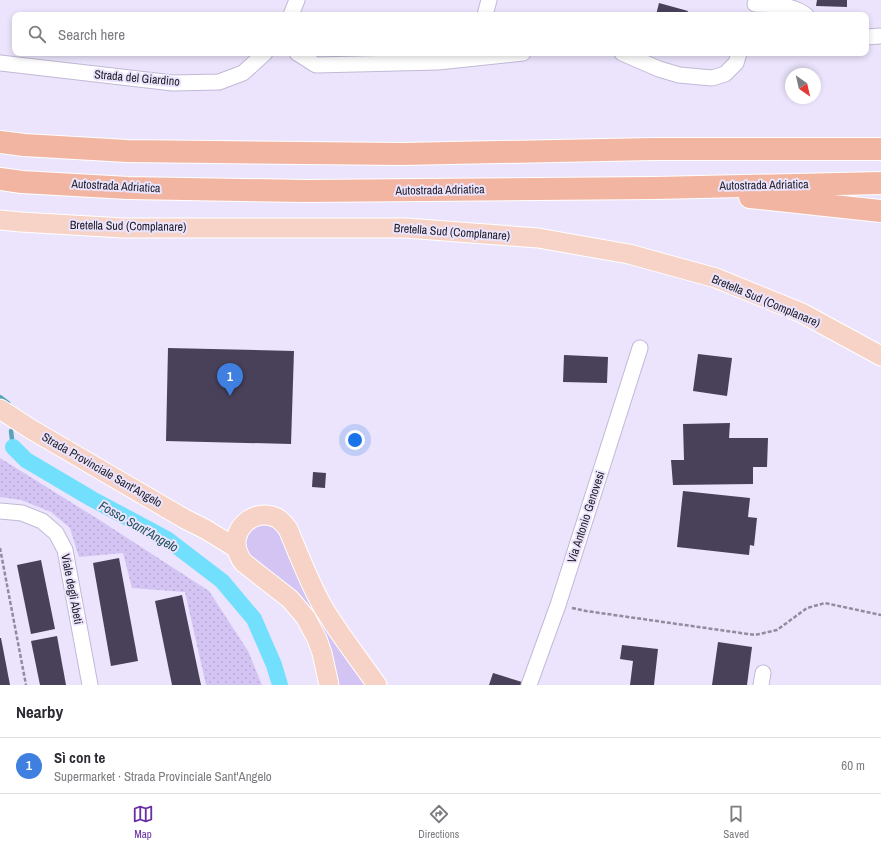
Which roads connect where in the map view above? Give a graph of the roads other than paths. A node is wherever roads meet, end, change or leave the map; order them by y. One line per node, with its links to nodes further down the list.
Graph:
1 (297, 0): 4 (street)
2 (489, 0): 5 (street)
3 (754, 6): 6 (street)
4 (292, 12)
5 (486, 12)
6 (802, 12)
7 (869, 36): 8 (street)
8 (881, 36)
9 (262, 56): 14 (street, Strada del Giardino)
10 (302, 56): 11 (street)
11 (474, 56)
12 (629, 56): 13 (street)
13 (738, 56)
14 (0, 64)
15 (0, 142): 16 (highway)
16 (881, 149)
17 (0, 179): 19 (highway, Autostrada Adriatica)
18 (881, 183): 19 (highway, Autostrada Adriatica)
19 (656, 188): 20 (highway)
20 (881, 211)
21 (0, 220): 23 (main road, Bretella Sud (Complanare))
22 (640, 348): 32 (street, Via Antonio Genovesi)
23 (881, 356)
24 (0, 409): 27 (main road, Strada Provinciale Sant'Angelo)
25 (0, 511): 29 (street, Viale degli Abeti)
26 (242, 525): 27 (main road, Strada Provinciale Sant'Angelo); 28 (main road); 31 (main road, Strada Provinciale Sant'Angelo)
27 (205, 529): 28 (main road, Strada Provinciale Sant'Angelo)
28 (236, 548): 30 (main road)
29 (90, 685)
30 (329, 685)
31 (377, 685)
32 (529, 685)

